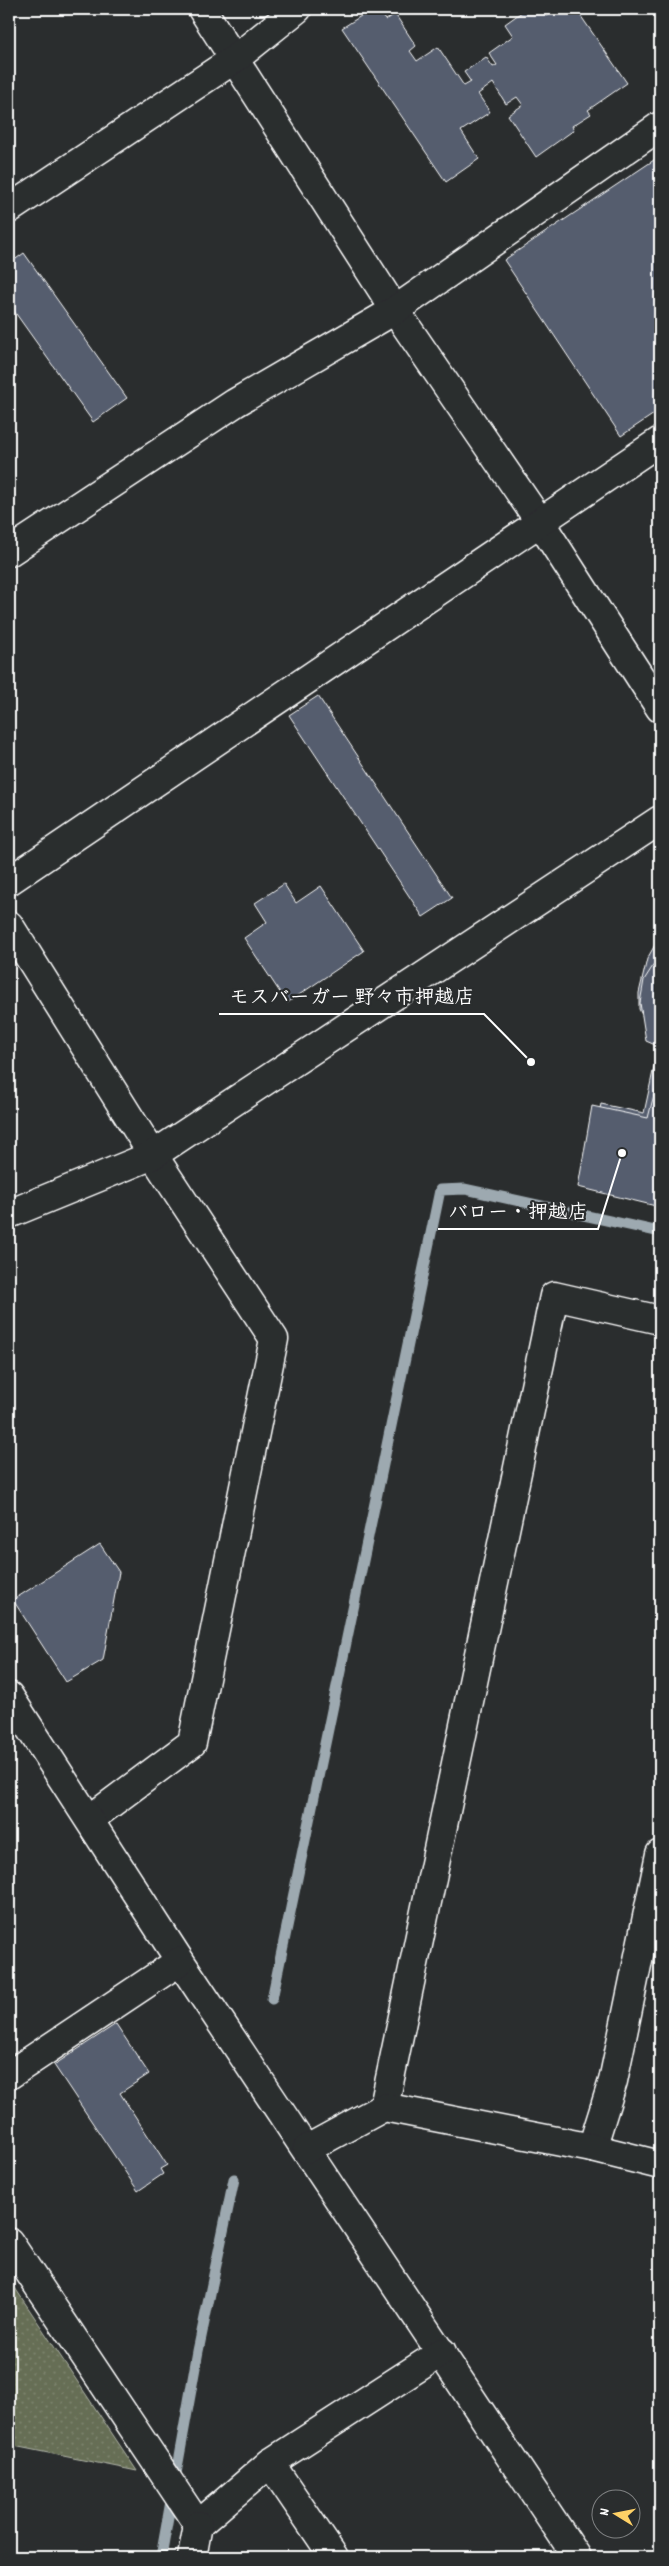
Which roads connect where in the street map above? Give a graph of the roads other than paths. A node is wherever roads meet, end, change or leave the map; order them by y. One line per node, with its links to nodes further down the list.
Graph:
1 (202, 9): 3 (street)
2 (296, 9): 3 (street)
3 (236, 58): 5 (street); 6 (street)
4 (660, 126): 6 (street)
5 (9, 209)
6 (395, 310): 8 (street); 9 (street)
7 (660, 441): 8 (street)
8 (540, 522): 10 (street); 12 (street)
9 (9, 552)
10 (660, 708)
11 (660, 820): 14 (street)
12 (9, 881)
13 (9, 925): 14 (street)
14 (153, 1155): 15 (street); 18 (street)
15 (9, 1214)
16 (660, 1320): 22 (street)
17 (9, 1696): 18 (street)
18 (90, 1819): 20 (street)
19 (660, 1854): 23 (street)
20 (180, 1961): 21 (street); 24 (street)
21 (9, 2075)
22 (384, 2107): 23 (street); 24 (street)
23 (592, 2148): 25 (street)
24 (307, 2149): 27 (street)
25 (660, 2164)
26 (9, 2242): 29 (street)
27 (442, 2352): 28 (street); 32 (street)
28 (270, 2463): 29 (street); 31 (street)
29 (192, 2517): 30 (street)
30 (192, 2557)
31 (334, 2557)
32 (577, 2557)

